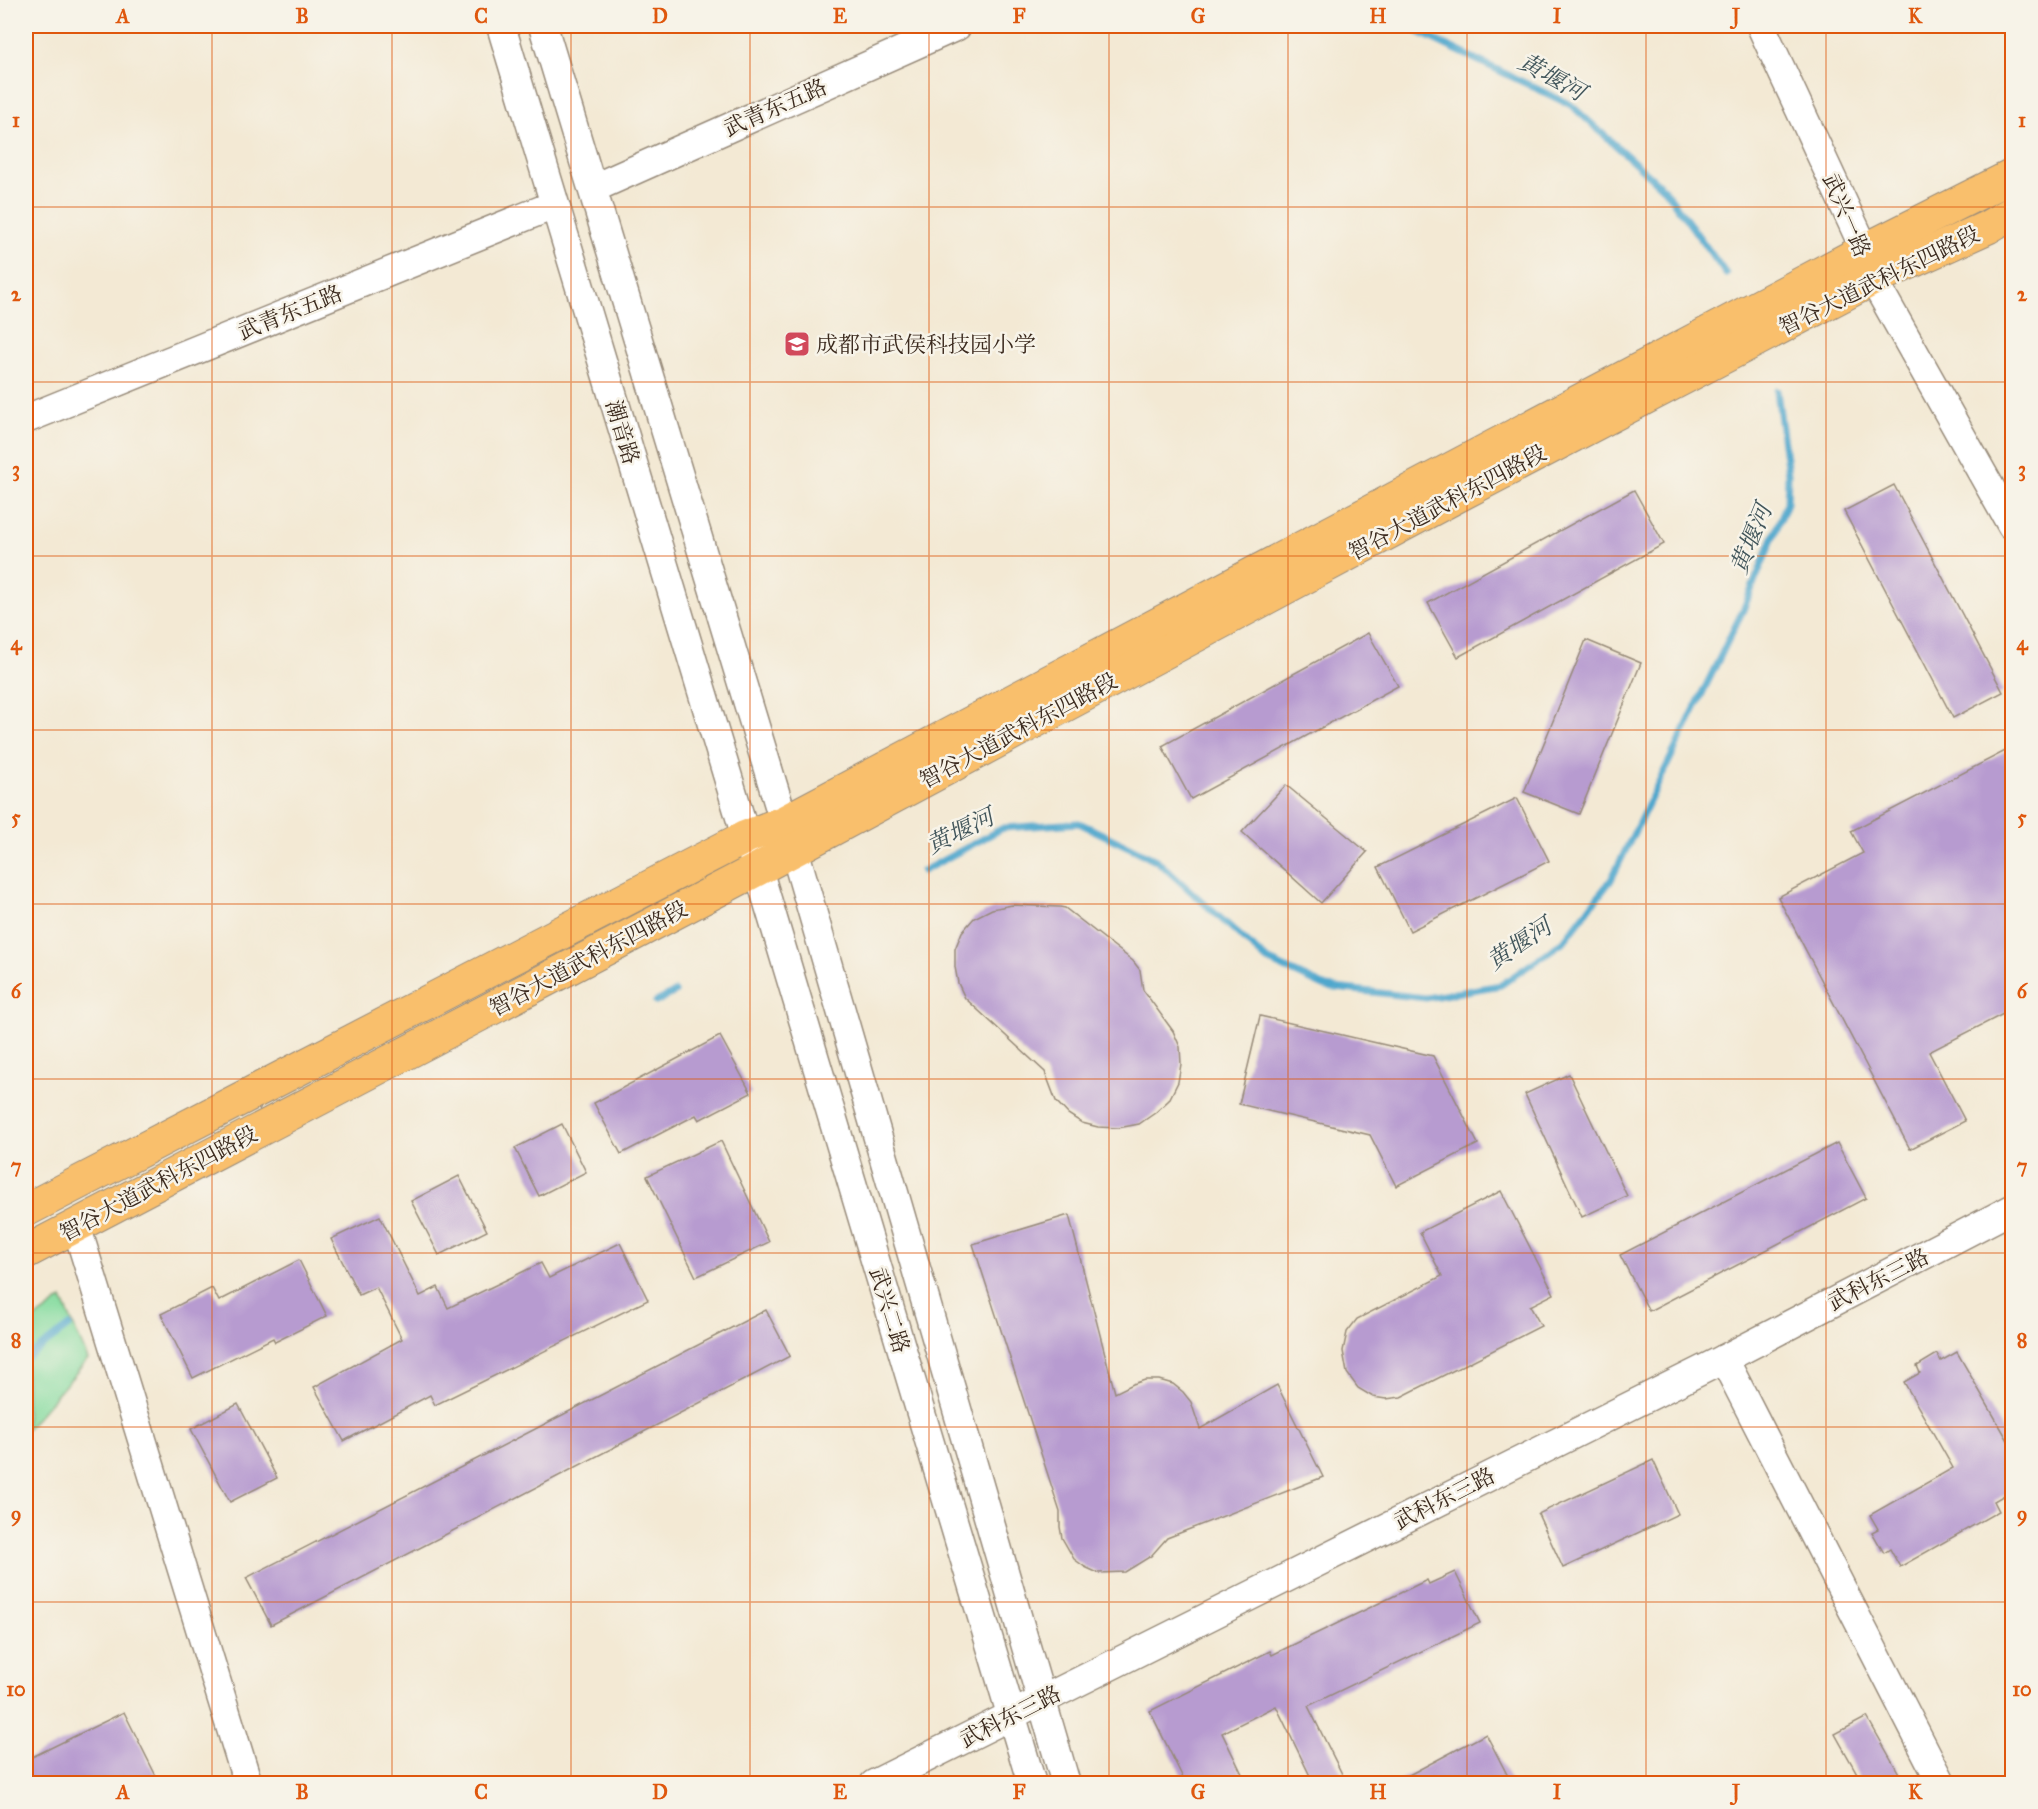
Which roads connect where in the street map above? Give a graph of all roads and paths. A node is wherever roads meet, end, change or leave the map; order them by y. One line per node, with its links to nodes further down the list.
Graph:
1 (501, 26): 9 (street, 潮音路)
2 (543, 26): 7 (street, 潮音路)
3 (957, 26): 7 (street, 武青东五路)
4 (1761, 26): 11 (street, 武兴一路)
5 (2013, 166): 8 (street)
6 (2013, 176): 8 (main road)
7 (594, 188): 14 (street, 潮音路)
8 (1957, 202): 11 (main road)
9 (554, 205): 12 (street, 武青东五路); 15 (street, 潮音路)
10 (2004, 219): 11 (main road, 智谷大道武科东四路段)
11 (1869, 264): 13 (street, 武兴一路); 14 (main road, 智谷大道武科东四路段)
12 (26, 419)
13 (2013, 526)
14 (789, 835): 15 (main road, 智谷大道武科东四路段); 16 (main road, 智谷大道武科东四路段); 22 (street, 潮音路)
15 (746, 837): 16 (street, 武兴二路); 18 (main road, 智谷大道武科东四路段)
16 (758, 869): 19 (main road, 智谷大道武科东四路段); 23 (street, 武兴二路)
17 (2013, 1209): 21 (street, 武科东三路)
18 (26, 1210)
19 (76, 1226): 20 (main road, 智谷大道武科东四路段); 24 (street)
20 (26, 1252)
21 (1724, 1359): 22 (street, 武科东三路); 28 (street)
22 (1040, 1701): 23 (street, 武科东三路); 27 (street, 潮音路)
23 (1011, 1715): 25 (street, 武科东三路); 26 (street, 武兴二路)
24 (248, 1784)
25 (874, 1784)
26 (1032, 1784)
27 (1066, 1784)
28 (1942, 1784)

